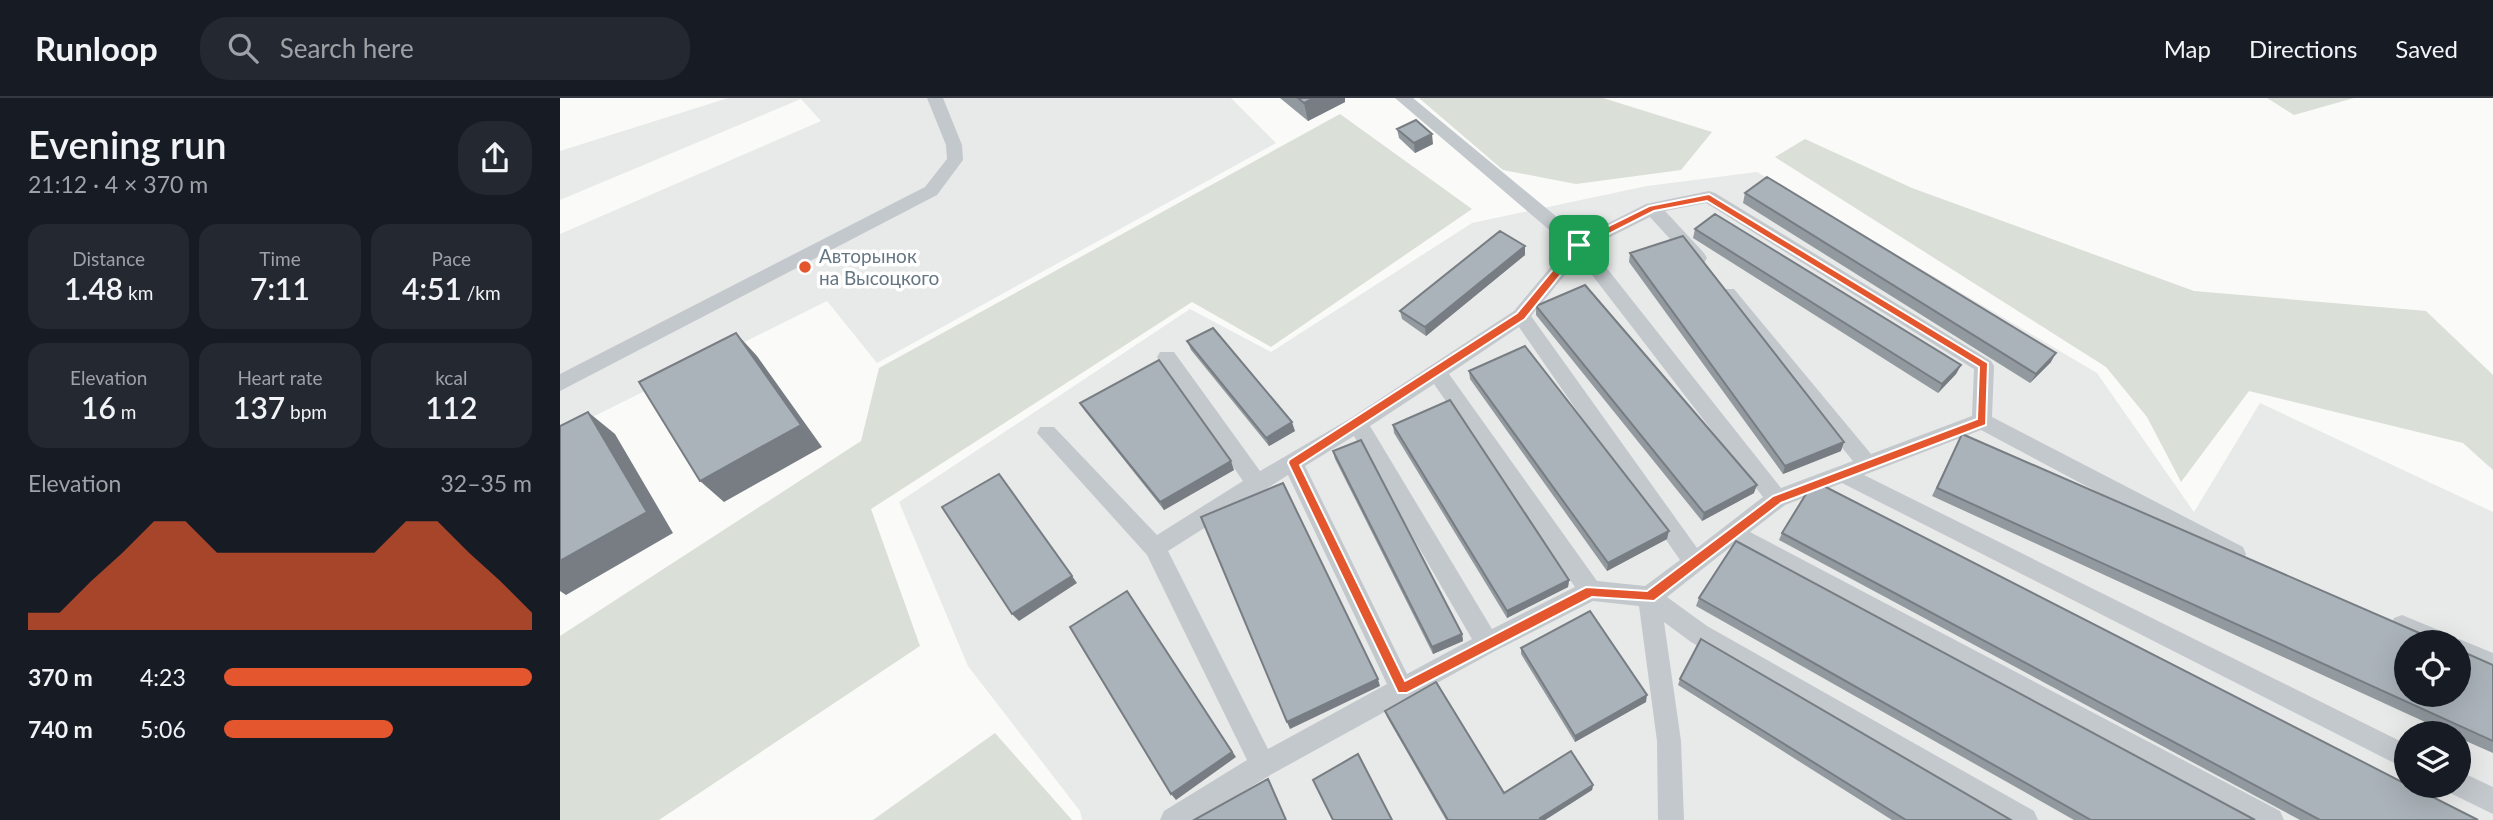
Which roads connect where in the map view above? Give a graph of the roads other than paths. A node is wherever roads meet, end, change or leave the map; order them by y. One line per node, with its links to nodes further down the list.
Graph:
1 (935, 98): 8 (lane)
2 (1403, 98): 4 (lane)
3 (1652, 208): 4 (lane); 9 (lane); 13 (lane)
4 (1579, 245): 5 (lane); 16 (lane)
5 (1521, 316): 7 (lane); 20 (lane)
6 (1167, 357): 15 (lane)
7 (1436, 371): 10 (lane); 21 (lane)
8 (560, 383)
9 (1982, 421): 13 (lane); 19 (lane)
10 (1358, 424): 12 (lane); 25 (lane)
11 (1047, 433): 18 (lane)
12 (1293, 463): 15 (lane); 28 (lane)
13 (1868, 465): 14 (lane)
14 (1845, 475): 16 (lane); 29 (lane)
15 (1258, 482): 18 (lane)
16 (1777, 499): 17 (lane)
17 (1731, 533): 20 (lane); 36 (lane)
18 (1155, 548): 30 (lane)
19 (2251, 561)
20 (1694, 562): 22 (lane)
21 (1591, 591): 22 (lane); 25 (lane)
22 (1649, 597): 34 (lane); 35 (lane)
23 (2377, 615): 24 (lane)
24 (2412, 630)
25 (1487, 643): 28 (lane)
26 (2471, 655): 27 (lane)
27 (2493, 665)
28 (1402, 689): 30 (lane)
29 (2394, 751)
30 (1263, 765): 33 (lane)
31 (2471, 790): 32 (lane)
32 (2493, 801)
33 (1173, 820)
34 (1671, 820)
35 (2025, 820)
36 (2271, 820)

